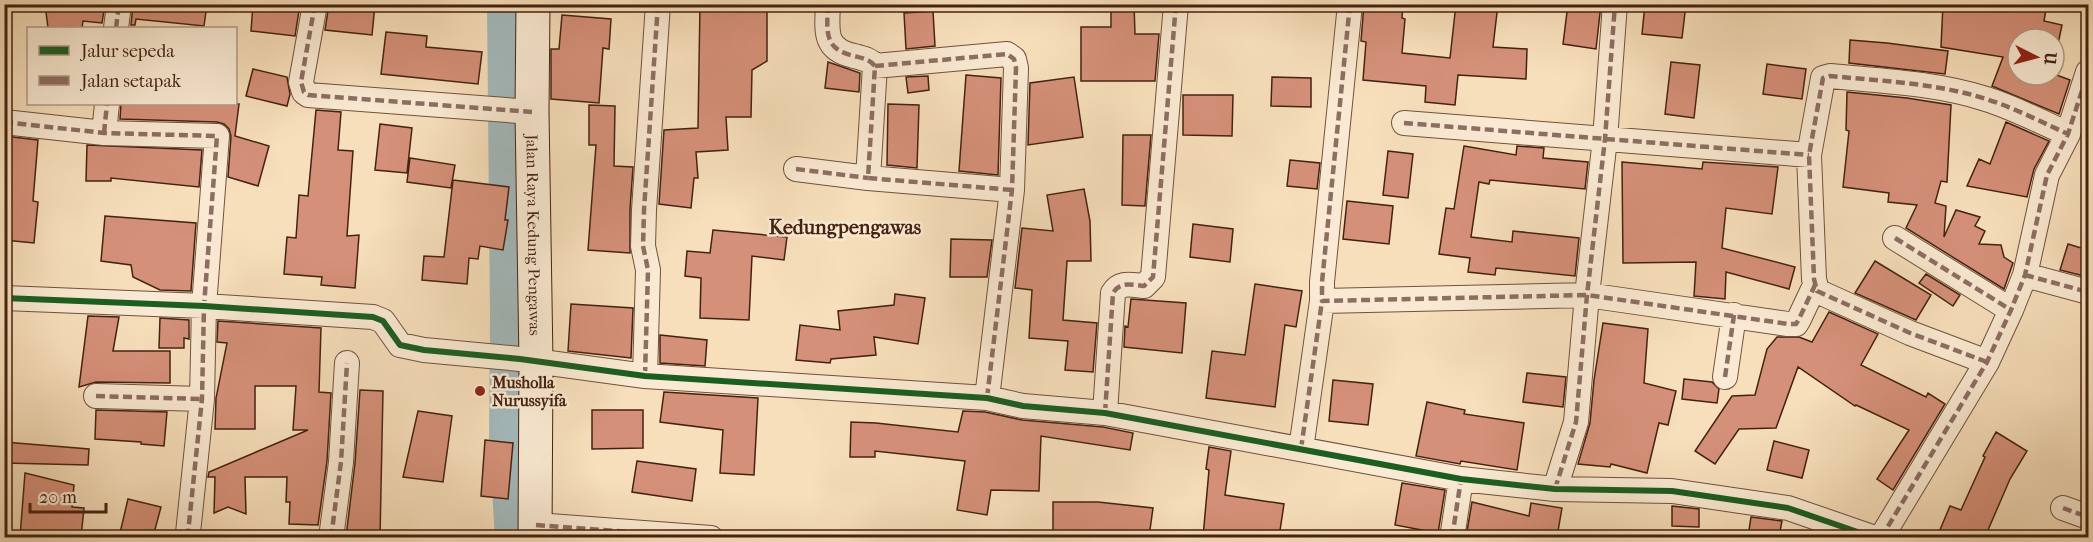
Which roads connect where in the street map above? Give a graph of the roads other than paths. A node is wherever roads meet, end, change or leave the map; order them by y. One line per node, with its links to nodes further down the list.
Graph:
1 (119, 4): 9 (street)
2 (315, 4): 13 (street)
3 (533, 4): 13 (street, Jalan Raya Kedung Pengawas)
4 (658, 4): 36 (street)
5 (828, 4): 10 (street)
6 (1176, 4): 41 (street)
7 (1350, 4): 29 (street)
8 (1615, 4): 18 (street)
9 (116, 27)
10 (875, 66): 21 (street); 22 (street)
11 (2088, 72): 17 (street)
12 (108, 105): 16 (street)
13 (516, 110): 33 (street, Jalan Raya Kedung Pengawas)
14 (4, 122): 16 (street)
15 (1404, 123): 18 (street)
16 (104, 133): 30 (street)
17 (2067, 134): 19 (street); 24 (street)
18 (1605, 139): 19 (street); 27 (street)
19 (1809, 155): 25 (street)
20 (796, 169): 21 (street)
21 (868, 178): 22 (street)
22 (1012, 190): 39 (street)
23 (1895, 238): 31 (street)
24 (2025, 275): 26 (street); 31 (street)
25 (1815, 285): 32 (street); 35 (street)
26 (2088, 292)
27 (1587, 295): 29 (street); 32 (street); 44 (street)
28 (4, 298): 30 (street)
29 (1322, 301): 42 (street)
30 (204, 306): 33 (street); 40 (street)
31 (2011, 310): 35 (street)
32 (1734, 315): 37 (street)
33 (518, 359): 36 (street); 47 (street, Jalan Raya Kedung Pengawas)
34 (347, 363): 49 (street)
35 (1987, 363): 53 (street)
36 (645, 376): 39 (street)
37 (1725, 377)
38 (96, 396): 40 (street)
39 (987, 398): 41 (street)
40 (202, 399): 48 (street)
41 (1105, 413): 42 (street)
42 (1301, 449): 43 (street)
43 (1461, 479): 44 (street); 51 (street)
44 (1555, 489): 52 (street)
45 (2063, 508): 46 (street)
46 (2088, 518)
47 (536, 531): 50 (street)
48 (188, 533)
49 (331, 537)
50 (711, 537)
51 (1452, 537)
52 (1875, 537)
53 (1881, 537)

